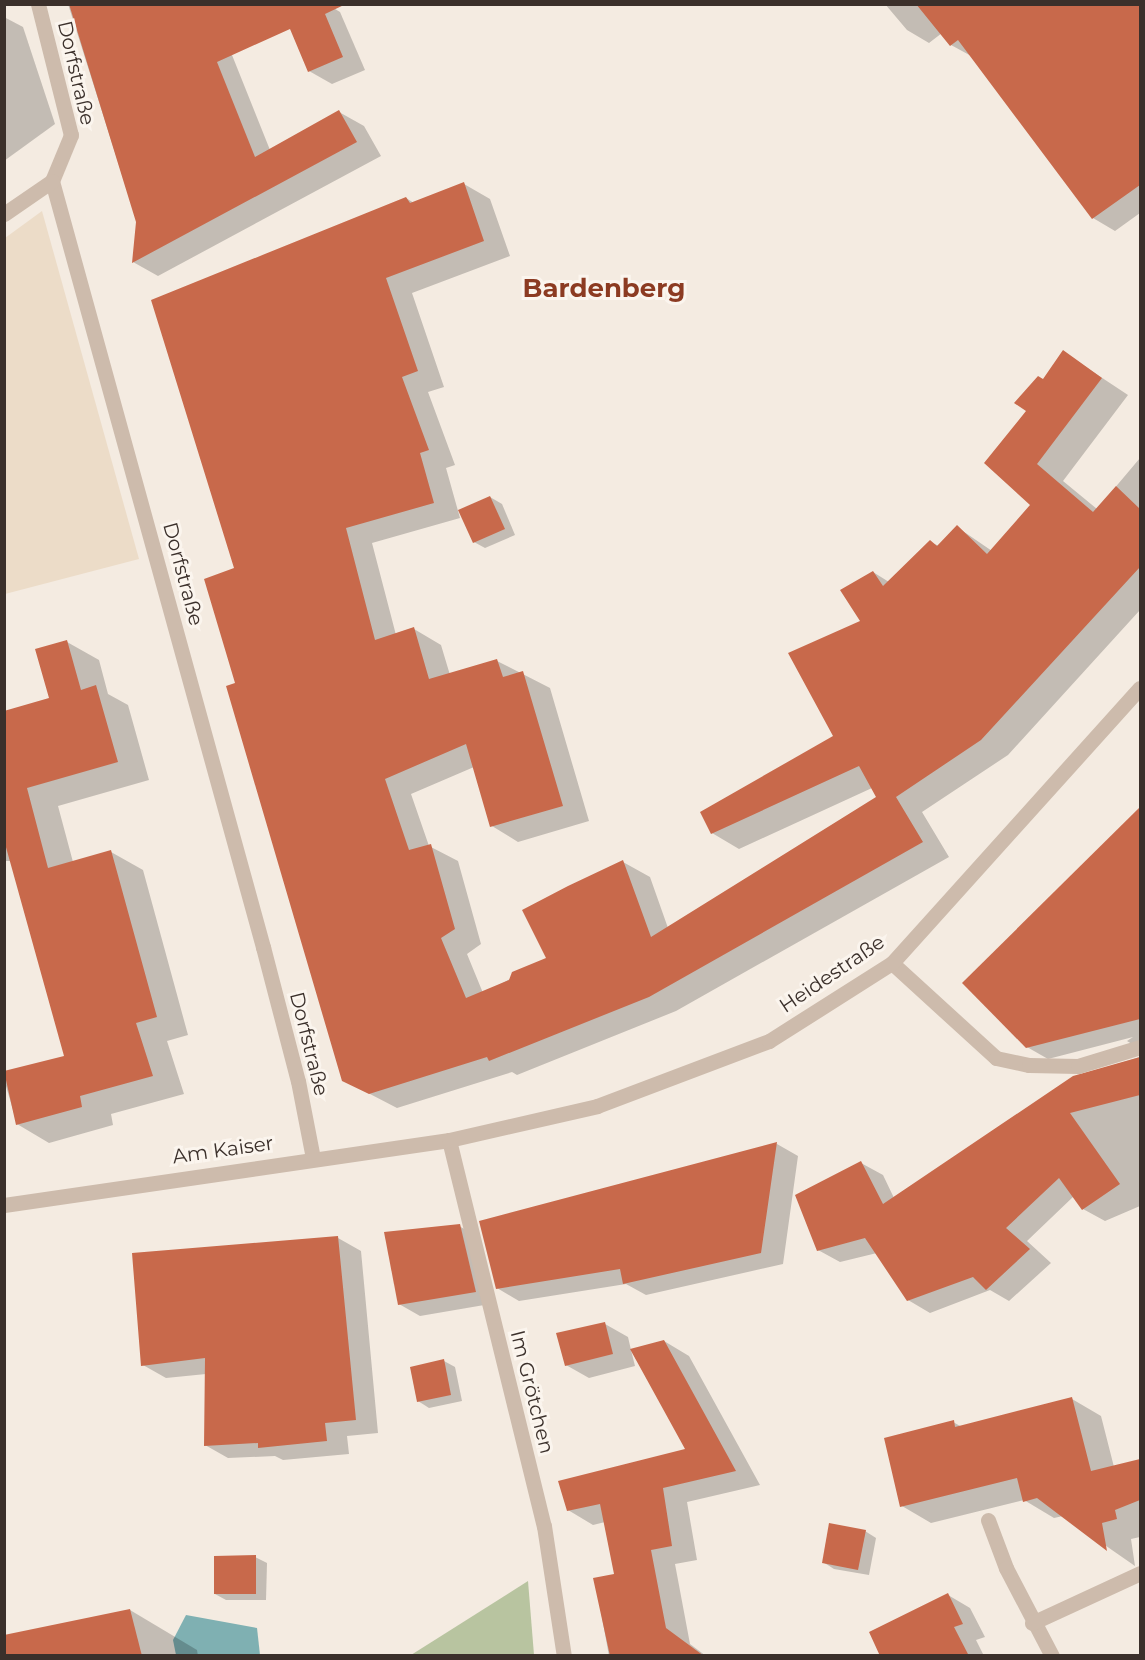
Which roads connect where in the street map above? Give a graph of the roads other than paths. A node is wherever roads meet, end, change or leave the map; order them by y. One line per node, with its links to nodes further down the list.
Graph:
1 (38, 4): 2 (street, Dorfstraße)
2 (52, 181): 3 (street); 8 (street, Dorfstraße)
3 (4, 214)
4 (1140, 688): 5 (street, Heidestraße)
5 (892, 963): 6 (street); 7 (street, Heidestraße)
6 (1140, 1047)
7 (449, 1140): 8 (street, Am Kaiser); 13 (street, Im Grötchen)
8 (313, 1158): 9 (street, Am Kaiser)
9 (4, 1205)
10 (988, 1520): 12 (street)
11 (1140, 1573): 12 (street)
12 (1032, 1623): 14 (street)
13 (564, 1656)
14 (1052, 1656)

